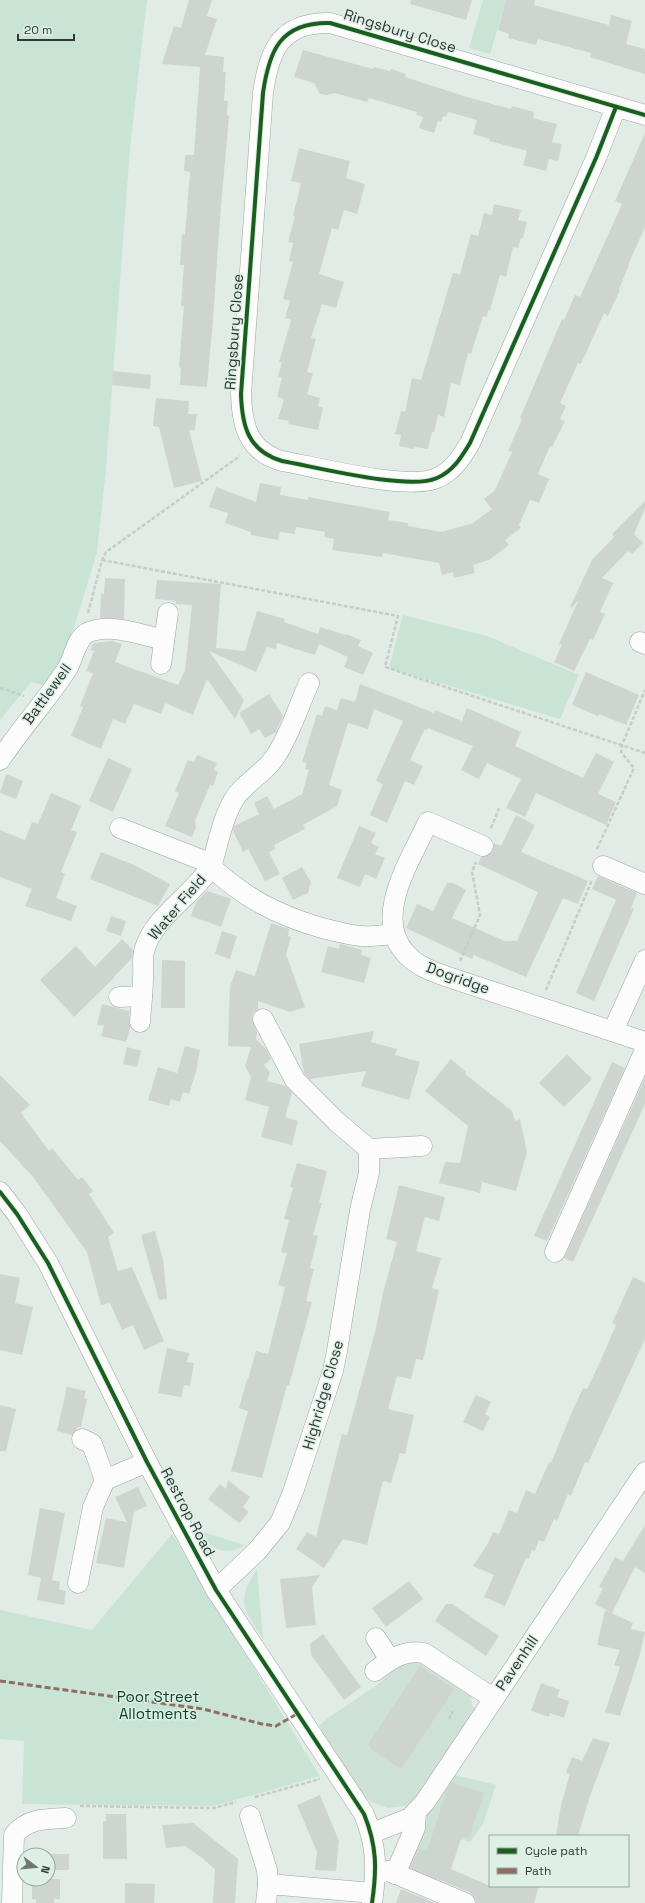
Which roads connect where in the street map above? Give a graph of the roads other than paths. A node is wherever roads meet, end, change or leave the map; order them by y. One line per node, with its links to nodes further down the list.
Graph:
1 (616, 107): 1 (street, Ringsbury Close); 2 (street, Ringsbury Close)
2 (645, 115)
3 (168, 613): 4 (street)
4 (164, 640): 5 (street); 7 (street, Battlewell)
5 (161, 664)
6 (300, 692): 11 (street)
7 (0, 760)
8 (120, 828): 11 (street)
9 (483, 846): 13 (street, Dogridge)
10 (601, 864): 12 (street)
11 (211, 867): 13 (street); 15 (street, Water Field)
12 (645, 884)
13 (394, 934): 19 (street, Dogridge)
14 (645, 960): 19 (street)
15 (142, 996): 16 (street); 18 (street, Water Field)
16 (119, 998)
17 (263, 1019): 23 (street)
18 (140, 1022)
19 (613, 1031): 20 (street, Dogridge)
20 (645, 1042)
21 (645, 1050): 25 (street)
22 (422, 1146): 23 (street)
23 (369, 1149): 31 (street, Highridge Close)
24 (1, 1195): 27 (street, Restrop Road)
25 (555, 1252)
26 (82, 1439): 29 (street)
27 (147, 1462): 29 (street); 31 (street, Restrop Road)
28 (645, 1472): 33 (street, Pavenhill)
29 (105, 1480): 30 (street)
30 (78, 1583)
31 (216, 1590): 37 (street, Restrop Road)
32 (376, 1638): 33 (street)
33 (493, 1698): 35 (street, Pavenhill)
34 (247, 1805): 39 (street)
35 (416, 1812): 37 (street, Pavenhill); 38 (street)
36 (66, 1818): 41 (street)
37 (372, 1833): 38 (street, Restrop Road)
38 (385, 1873): 40 (street); 42 (street)
39 (267, 1894): 40 (street)
40 (372, 1898)
41 (12, 1903)
42 (465, 1903)

